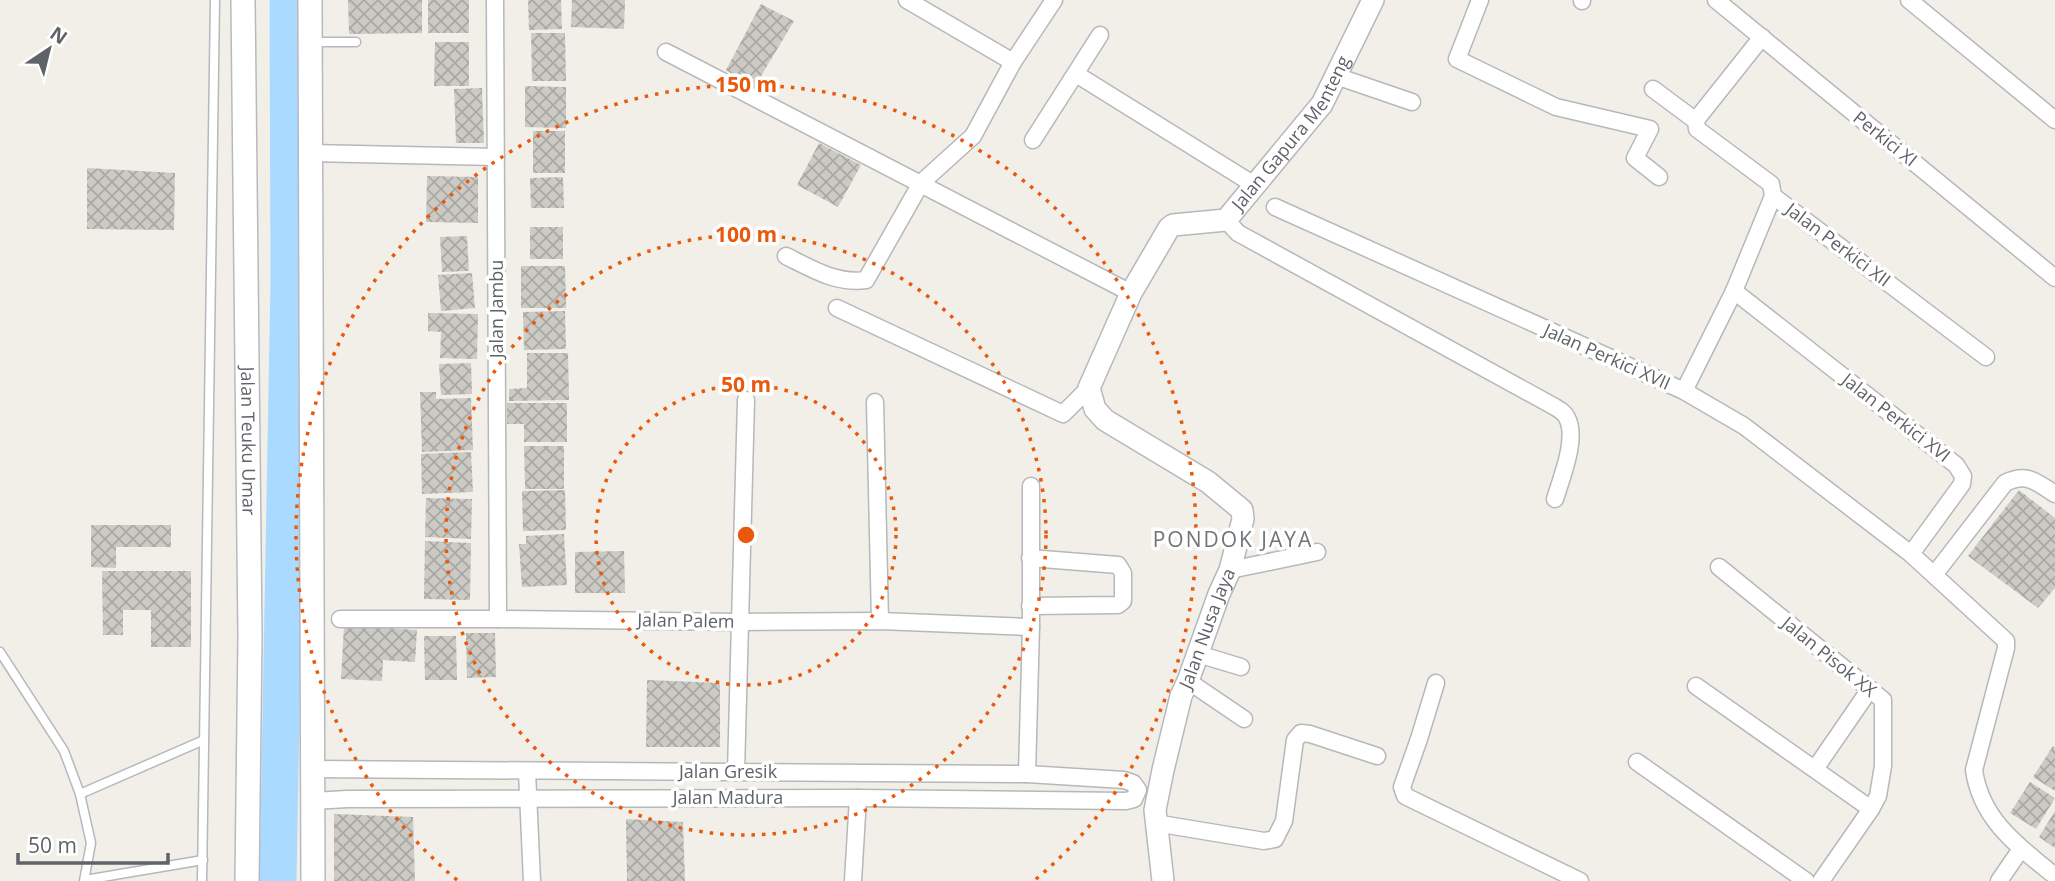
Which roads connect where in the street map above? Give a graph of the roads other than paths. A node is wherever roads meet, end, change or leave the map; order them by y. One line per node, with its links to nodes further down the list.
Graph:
1 (215, 0): 65 (lane)
2 (243, 0): 85 (main road, Jalan Teuku Umar)
3 (310, 0): 13 (main road)
4 (495, 0): 25 (street, Jalan Jambu)
5 (907, 0): 16 (street)
6 (1054, 0): 16 (street)
7 (1373, 0): 18 (street, Jalan Gapura Menteng)
8 (1480, 0): 26 (street)
9 (1716, 0): 12 (street, Perkici XI)
10 (1909, 0): 21 (street)
11 (1100, 36): 17 (street)
12 (1762, 37): 22 (street); 33 (street, Perkici XI)
13 (310, 42): 14 (lane); 24 (main road)
14 (356, 42)
15 (666, 52): 27 (street)
16 (1013, 62): 27 (street)
17 (1076, 74): 23 (street); 28 (street)
18 (1336, 76): 20 (street); 28 (street, Jalan Gapura Menteng)
19 (1653, 89): 22 (street, Jalan Perkici XII)
20 (1412, 102)
21 (2055, 120)
22 (1696, 125): 29 (street, Jalan Perkici XII)
23 (1033, 140)
24 (310, 153): 25 (street); 68 (main road)
25 (496, 157): 53 (street, Jalan Jambu)
26 (1659, 177)
27 (920, 183): 32 (street); 35 (street)
28 (1256, 186): 31 (street, Jalan Gapura Menteng)
29 (1773, 196): 34 (street); 37 (street, Jalan Perkici XII)
30 (1275, 207): 39 (street, Jalan Perkici XVII)
31 (1226, 220): 35 (street, Jalan Gapura Menteng); 44 (street)
32 (786, 256)
33 (2055, 278)
34 (1734, 292): 39 (street); 46 (street, Jalan Perkici XVI)
35 (1131, 293): 38 (street)
36 (837, 309): 38 (street)
37 (1986, 357)
38 (1088, 388): 49 (street, Jalan Nusa Jaya)
39 (1684, 391): 46 (street, Jalan Perkici XVII)
40 (746, 400): 55 (street)
41 (875, 402): 54 (street)
42 (1031, 486): 47 (street)
43 (2055, 494): 50 (street)
44 (1555, 499)
45 (1317, 552): 49 (street)
46 (1911, 554): 50 (street)
47 (1030, 558): 51 (street); 51 (street)
48 (1718, 567): 63 (street, Jalan Pisok XX)
49 (1230, 570): 58 (street, Jalan Nusa Jaya)
50 (1934, 575): 80 (street)
51 (1030, 606): 56 (street)
52 (340, 619): 53 (street, Jalan Palem)
53 (498, 619): 55 (street, Jalan Palem)
54 (880, 621): 55 (street, Jalan Palem); 56 (street, Jalan Palem)
55 (739, 622): 71 (street)
56 (1031, 627): 72 (street)
57 (0, 652): 74 (lane)
58 (1198, 654): 59 (street); 60 (street, Jalan Nusa Jaya)
59 (1241, 667)
60 (1188, 681): 64 (street); 79 (street, Jalan Nusa Jaya)
61 (1436, 682): 90 (street)
62 (1696, 686): 69 (street)
63 (1870, 689): 69 (street); 78 (street, Jalan Pisok XX)
64 (1244, 719)
65 (204, 740): 74 (lane); 81 (lane)
66 (1377, 756): 79 (street)
67 (1637, 762): 91 (street)
68 (313, 769): 70 (street, Jalan Gresik); 77 (main road)
69 (1815, 769): 78 (street)
70 (527, 771): 71 (street, Jalan Gresik); 76 (street)
71 (736, 772): 72 (street, Jalan Gresik)
72 (1027, 774): 73 (street, Jalan Gresik)
73 (1138, 790): 75 (street, Jalan Madura)
74 (80, 794): 83 (lane)
75 (858, 798): 76 (street, Jalan Madura); 88 (street)
76 (528, 799): 77 (street, Jalan Madura); 87 (street)
77 (313, 801): 86 (main road)
78 (1871, 809): 92 (street, Jalan Pisok XX)
79 (1156, 823): 89 (street, Jalan Nusa Jaya)
80 (2021, 849): 82 (street); 93 (street)
81 (203, 860): 83 (lane); 84 (lane)
82 (2055, 876)
83 (85, 881)
84 (202, 881)
85 (247, 881)
86 (313, 881)
87 (532, 881)
88 (853, 881)
89 (1163, 881)
90 (1580, 881)
91 (1806, 881)
92 (1821, 881)
93 (1999, 881)

